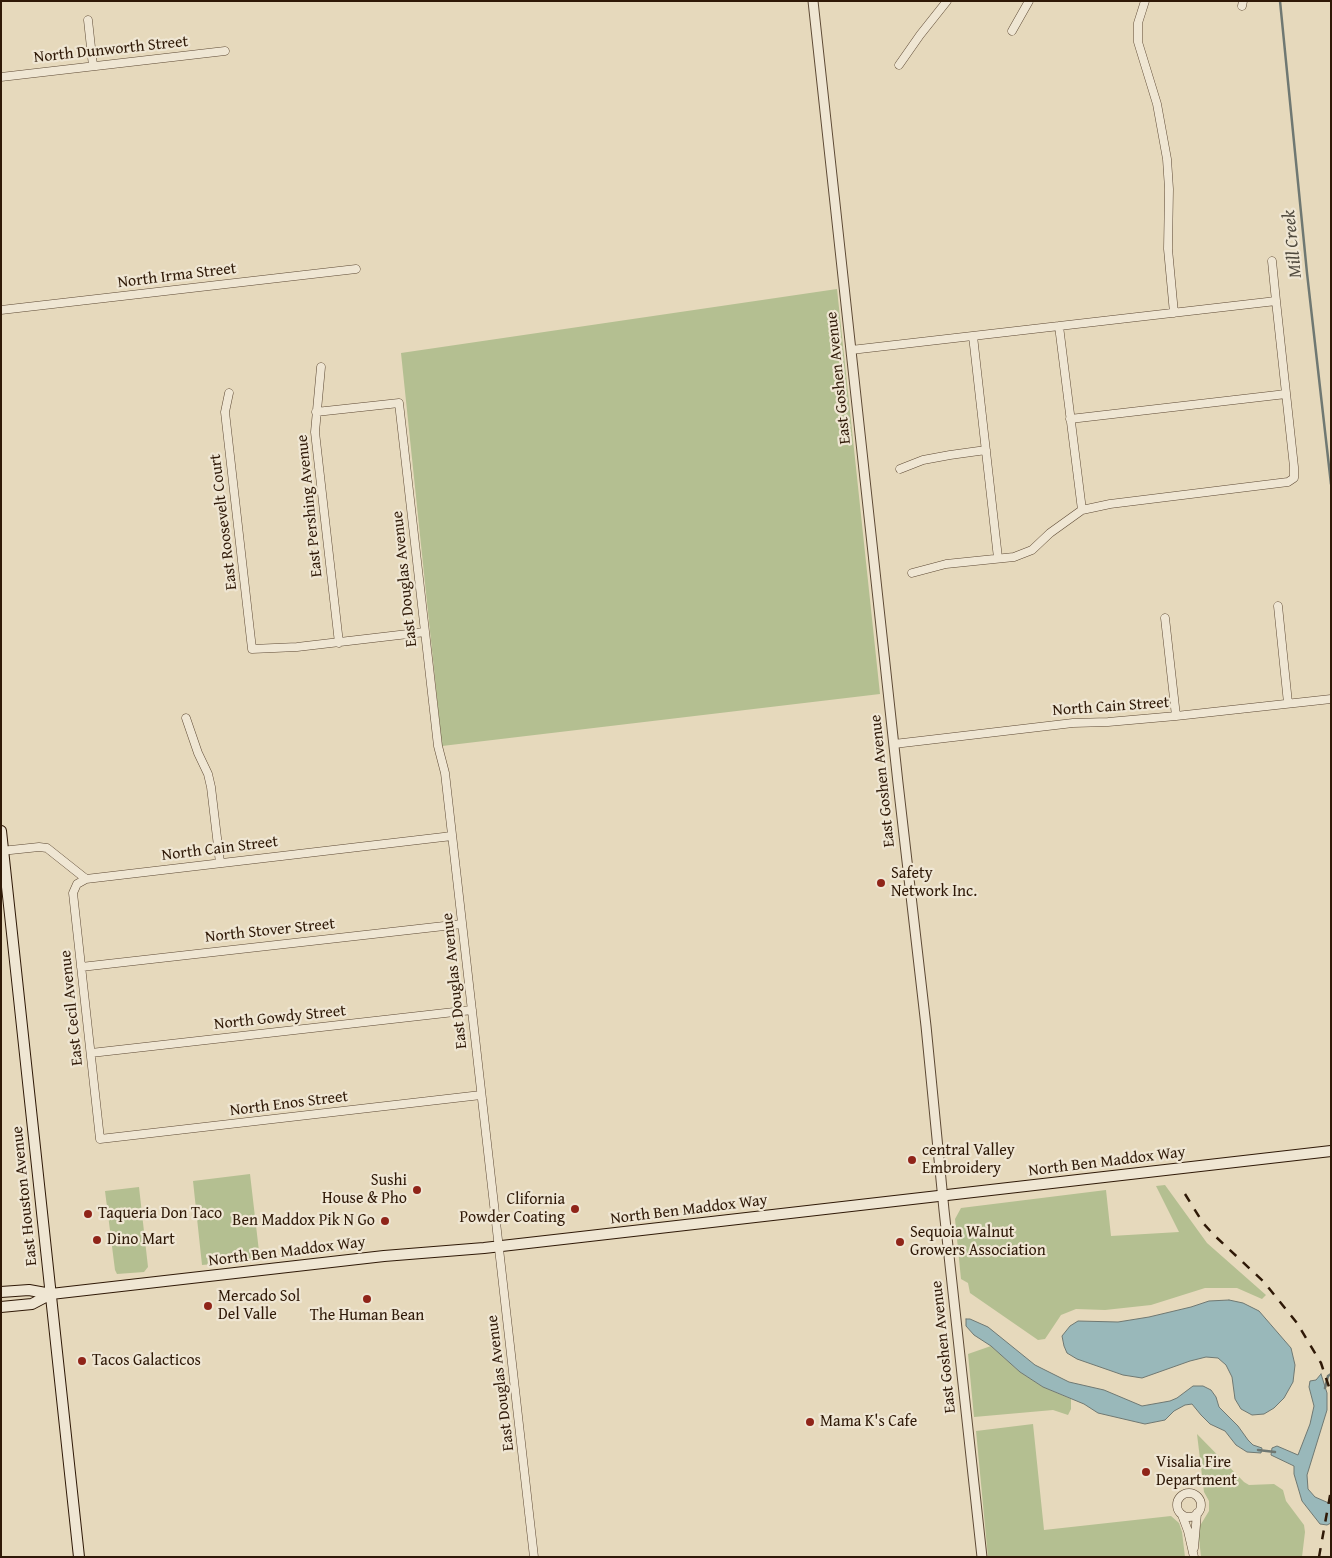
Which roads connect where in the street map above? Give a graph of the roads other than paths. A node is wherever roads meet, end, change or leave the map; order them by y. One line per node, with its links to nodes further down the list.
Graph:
1 (813, 1): 18 (street, East Goshen Avenue)
2 (948, 1): 8 (street)
3 (1029, 1): 6 (street)
4 (1145, 1): 15 (street)
5 (88, 20): 9 (street)
6 (1012, 31)
7 (224, 51): 9 (street, North Dunworth Street)
8 (899, 65)
9 (93, 66): 10 (street, North Dunworth Street)
10 (1, 77)
11 (1272, 261): 13 (street)
12 (356, 269): 14 (street, North Irma Street)
13 (1276, 301): 15 (street); 21 (street)
14 (1, 310)
15 (1174, 313): 16 (street)
16 (1059, 326): 17 (street); 23 (street)
17 (973, 336): 18 (street); 24 (street)
18 (851, 350): 37 (street, East Goshen Avenue)
19 (321, 367): 22 (street, East Pershing Avenue)
20 (229, 393): 32 (street, East Roosevelt Court)
21 (1286, 394): 23 (street); 26 (street)
22 (316, 412): 31 (street, East Douglas Avenue); 32 (street, East Pershing Avenue)
23 (1070, 419): 26 (street)
24 (986, 450): 25 (street); 27 (street)
25 (900, 469)
26 (1082, 510): 27 (street)
27 (998, 558): 28 (street)
28 (912, 573)
29 (1278, 606): 34 (street)
30 (1165, 618): 35 (street)
31 (425, 632): 32 (street); 39 (street, East Douglas Avenue)
32 (339, 643)
33 (1331, 699): 34 (street, North Cain Street)
34 (1288, 703): 35 (street, North Cain Street)
35 (1176, 716): 37 (street, North Cain Street)
36 (186, 718): 41 (street)
37 (894, 744): 50 (street, East Goshen Avenue)
38 (1, 832): 40 (main road, East Houston Avenue)
39 (452, 836): 41 (street, North Cain Street); 43 (street, East Douglas Avenue)
40 (2, 850): 42 (street); 53 (main road, East Houston Avenue)
41 (220, 863): 42 (street, North Cain Street)
42 (86, 878): 44 (street, East Cecil Avenue)
43 (462, 924): 44 (street, North Stover Street); 45 (street, East Douglas Avenue)
44 (81, 966): 46 (street, East Cecil Avenue)
45 (472, 1010): 46 (street, North Gowdy Street); 47 (street, East Douglas Avenue)
46 (90, 1053): 48 (street, East Cecil Avenue)
47 (481, 1095): 48 (street, North Enos Street); 51 (street, East Douglas Avenue)
48 (100, 1139)
49 (1331, 1151): 50 (main road, North Ben Maddox Way)
50 (943, 1196): 51 (main road, North Ben Maddox Way); 60 (street, East Goshen Avenue)
51 (499, 1246): 53 (main road, North Ben Maddox Way); 59 (street, East Douglas Avenue)
52 (1, 1292): 53 (main road, North Ben Maddox Way)
53 (51, 1294): 54 (main road, North Ben Maddox Way); 58 (main road, East Houston Avenue)
54 (1, 1307)
55 (1197, 1513): 56 (street); 56 (street); 57 (street)
56 (1182, 1515): 57 (street)
57 (1194, 1553)
58 (79, 1557)
59 (534, 1557)
60 (982, 1557)

